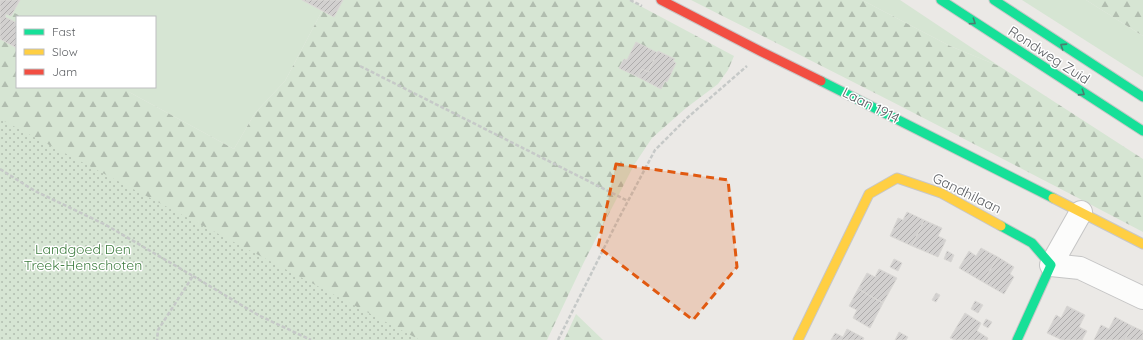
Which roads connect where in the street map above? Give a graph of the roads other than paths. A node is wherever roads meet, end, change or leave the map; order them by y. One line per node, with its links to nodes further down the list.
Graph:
1 (661, 0): 6 (street, Laan 1914)
2 (941, 0): 5 (street, Rondweg Zuid, one-way to 5)
3 (994, 0): 4 (street, Rondweg Zuid, one-way to 3)
4 (1143, 97)
5 (1143, 131)
6 (1081, 212): 7 (street, Laan 1914); 8 (street)
7 (1143, 244)
8 (1051, 265): 9 (street); 10 (street, Gandhilaan); 11 (street)
9 (1143, 298)
10 (798, 340)
11 (1017, 340)

